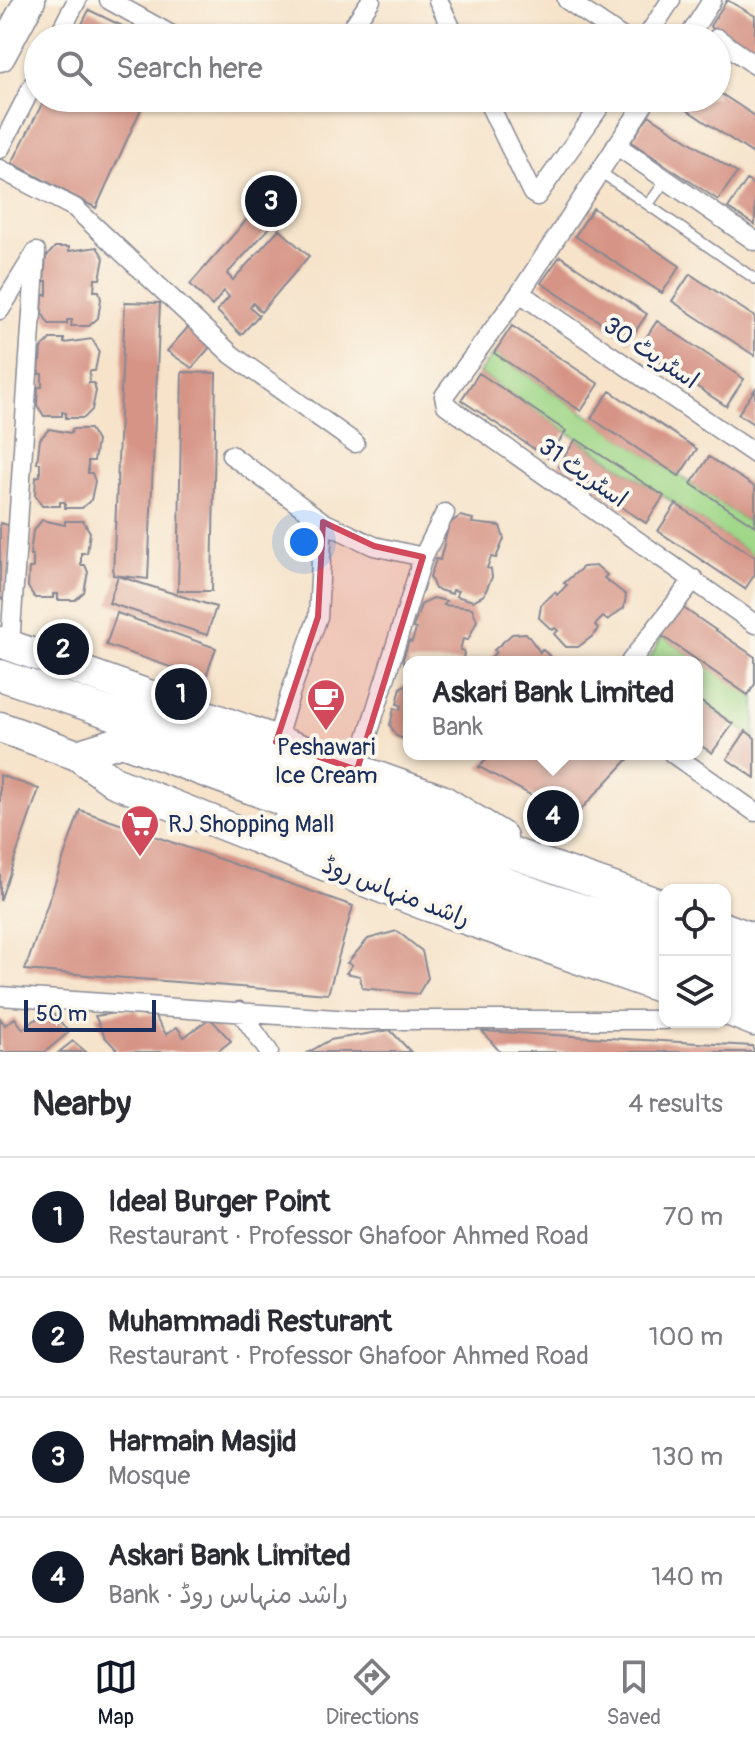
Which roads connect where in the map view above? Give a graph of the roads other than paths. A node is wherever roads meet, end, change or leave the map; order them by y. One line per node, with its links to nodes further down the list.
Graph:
1 (30, 0): 17 (main road)
2 (77, 0): 9 (street)
3 (109, 0): 10 (street)
4 (371, 0): 11 (street)
5 (438, 0): 12 (street)
6 (567, 0): 13 (street)
7 (671, 0): 14 (street)
8 (712, 0): 15 (street)
9 (64, 24)
10 (152, 24)
11 (355, 24)
12 (449, 24)
13 (602, 24)
14 (655, 24)
15 (697, 24)
16 (731, 48): 18 (street)
17 (0, 56)
18 (755, 65)
19 (24, 102): 24 (street)
20 (493, 112): 21 (street)
21 (596, 112)
22 (638, 112): 23 (street)
23 (616, 145): 26 (street); 27 (street)
24 (0, 149)
25 (0, 169): 33 (street)
26 (599, 171): 28 (lane); 31 (street)
27 (666, 180): 28 (lane); 29 (street)
28 (648, 205): 30 (lane)
29 (755, 241)
30 (753, 274)
31 (520, 293): 34 (street, اسٹریٹ 30); 41 (street, اسٹریٹ 31)
32 (0, 310): 39 (street)
33 (355, 443)
34 (755, 454)
35 (231, 455): 38 (street)
36 (445, 513): 40 (street)
37 (0, 517): 39 (street)
38 (323, 522): 40 (street); 47 (street)
39 (19, 523): 43 (street)
40 (423, 557): 50 (street)
41 (694, 579): 42 (street, اسٹریٹ 31); 44 (street)
42 (755, 624)
43 (5, 644): 47 (main road)
44 (635, 656)
45 (0, 675): 52 (main road)
46 (0, 727): 48 (main road, راشد منہاس روڈ)
47 (276, 742): 50 (main road)
48 (77, 755): 55 (main road); 58 (main road); 60 (main road, راشد منہاس روڈ)
49 (681, 760): 51 (street)
50 (357, 770): 52 (main road)
51 (755, 812)
52 (545, 863): 53 (main road)
53 (659, 904)
54 (731, 930): 56 (main road)
55 (659, 934)
56 (755, 939)
57 (728, 956): 59 (main road)
58 (659, 959)
59 (755, 965)
60 (659, 987)
61 (731, 993): 64 (main road)
62 (0, 996): 63 (street)
63 (240, 1011): 65 (street); 66 (street)
64 (742, 1012)
65 (659, 1020)
66 (269, 1052)

